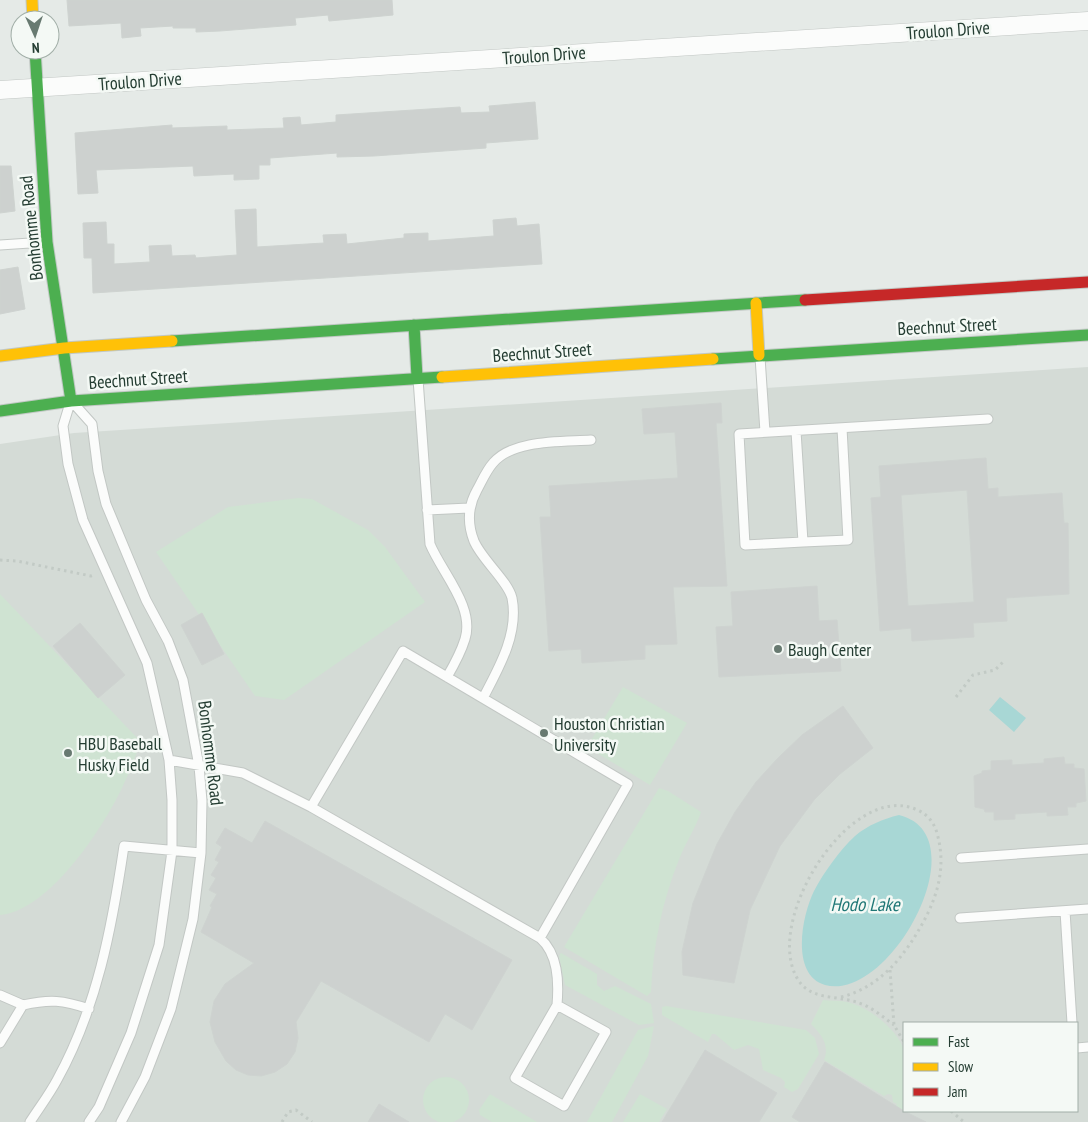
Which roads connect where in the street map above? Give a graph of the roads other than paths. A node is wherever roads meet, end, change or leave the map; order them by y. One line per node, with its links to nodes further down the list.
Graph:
1 (1088, 21): 3 (street, Troulon Drive)
2 (36, 60): 3 (main road, Bonhomme Road)
3 (37, 87): 4 (street, Troulon Drive); 5 (main road, Bonhomme Road)
4 (0, 90)
5 (47, 242): 6 (lane); 11 (main road, Bonhomme Road)
6 (0, 245)
7 (1088, 282): 8 (main road, Beechnut Street)
8 (756, 303): 9 (main road, Beechnut Street); 12 (main road)
9 (414, 325): 11 (main road, Beechnut Street); 14 (main road)
10 (1088, 335): 12 (main road, Beechnut Street)
11 (64, 348): 13 (main road, Beechnut Street); 15 (main road, Bonhomme Road)
12 (759, 355): 14 (main road, Beechnut Street); 20 (lane)
13 (0, 356)
14 (417, 378): 15 (main road, Beechnut Street); 23 (lane)
15 (71, 401): 16 (main road, Beechnut Street); 27 (lane, Bonhomme Road); 28 (lane, Bonhomme Road)
16 (0, 411)
17 (988, 419): 18 (lane)
18 (842, 428): 19 (lane); 24 (lane)
19 (796, 431): 20 (lane); 24 (lane)
20 (765, 432): 24 (lane)
21 (591, 440): 22 (lane)
22 (469, 508): 23 (lane); 26 (lane)
23 (427, 510): 25 (lane)
24 (802, 542)
25 (447, 677): 26 (lane); 29 (lane)
26 (483, 698): 37 (lane)
27 (169, 760): 28 (lane); 31 (lane, Bonhomme Road)
28 (199, 766): 29 (lane); 32 (lane, Bonhomme Road)
29 (311, 807): 37 (lane)
30 (1088, 849): 33 (lane)
31 (172, 851): 32 (lane); 41 (lane); 45 (lane, Bonhomme Road)
32 (201, 853): 46 (lane, Bonhomme Road)
33 (962, 858)
34 (1088, 909): 35 (lane)
35 (1065, 911): 36 (lane); 42 (lane)
36 (960, 918)
37 (540, 938): 40 (lane)
38 (0, 995): 39 (lane)
39 (23, 1005): 41 (lane); 43 (lane)
40 (556, 1005): 40 (lane)
41 (89, 1009): 44 (lane)
42 (1072, 1022)
43 (0, 1043)
44 (30, 1122)
45 (89, 1122)
46 (121, 1122)

